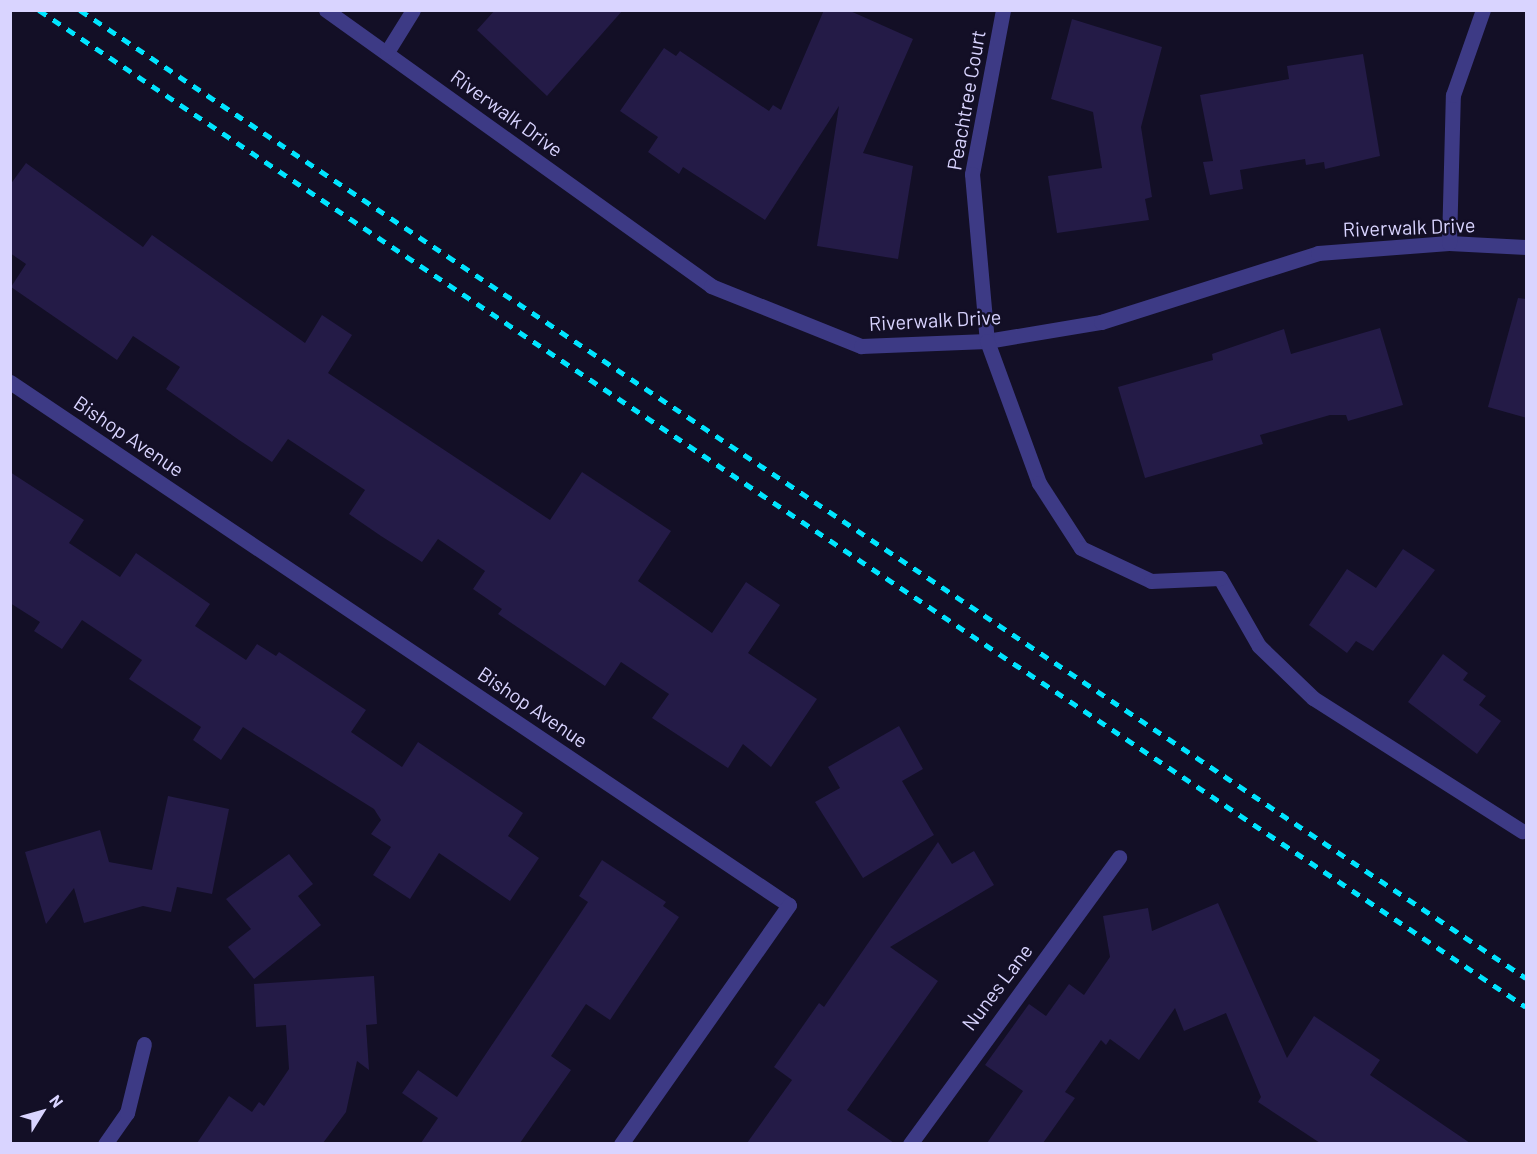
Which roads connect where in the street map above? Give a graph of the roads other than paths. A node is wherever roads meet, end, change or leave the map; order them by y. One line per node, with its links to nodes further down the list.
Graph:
1 (326, 10): 5 (street, Riverwalk Drive)
2 (413, 10): 5 (street)
3 (1003, 10): 8 (street, Peachtree Court)
4 (1483, 10): 6 (street)
5 (387, 52): 8 (street, Riverwalk Drive)
6 (1449, 243): 7 (street, Riverwalk Drive); 8 (street, Riverwalk Drive)
7 (1527, 247)
8 (987, 340): 10 (street, Peachtree Court)
9 (10, 382): 14 (street, Bishop Avenue)
10 (1522, 831)
11 (1119, 856): 15 (street, Nunes Lane)
12 (144, 1044): 13 (street)
13 (105, 1143)
14 (621, 1143)
15 (910, 1143)

